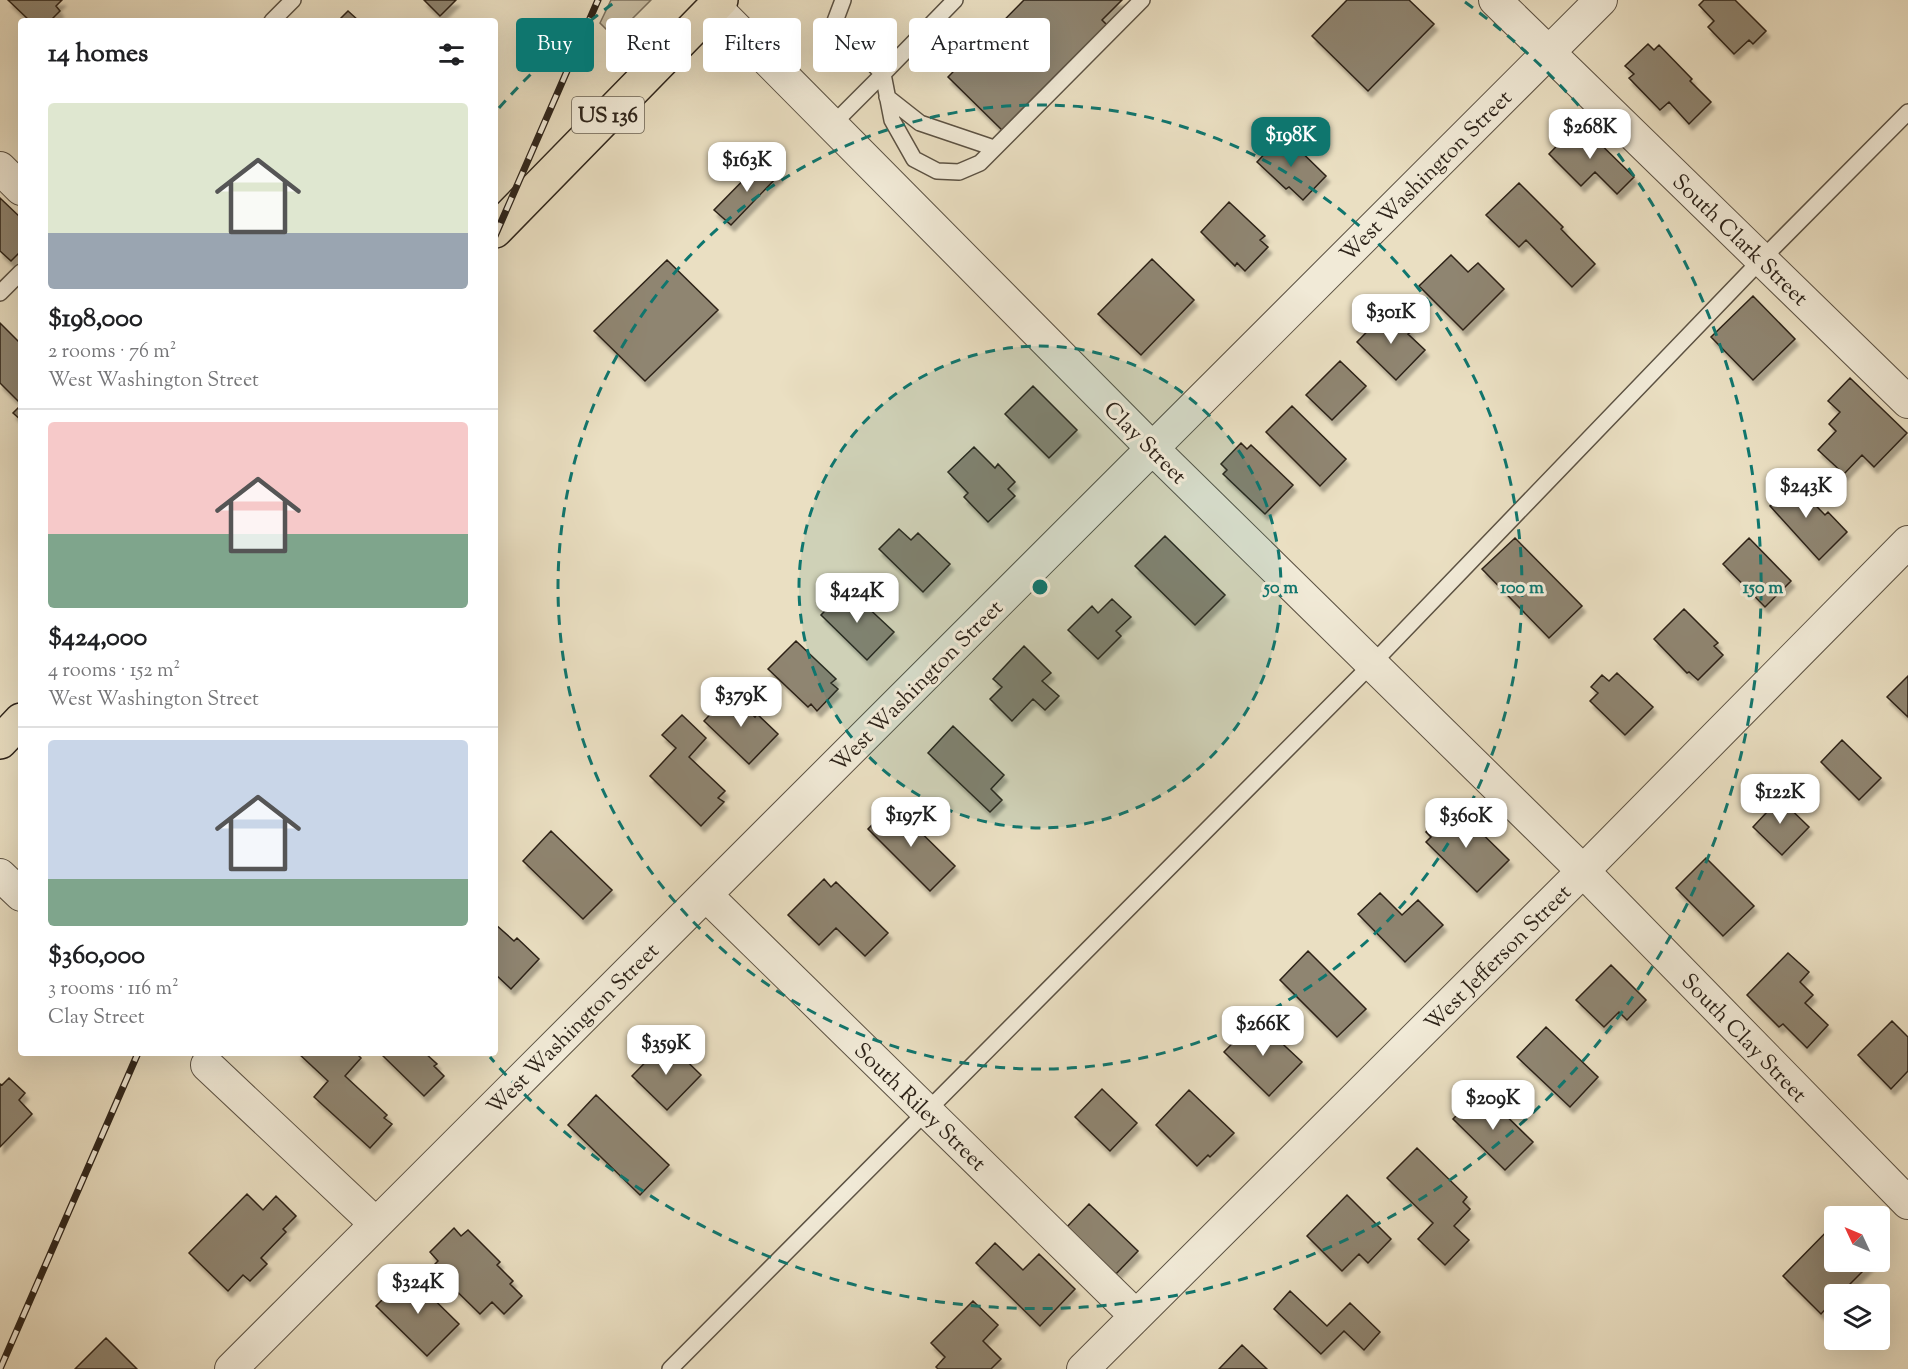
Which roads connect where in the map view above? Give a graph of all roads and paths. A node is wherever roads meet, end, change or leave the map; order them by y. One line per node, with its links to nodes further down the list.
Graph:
1 (293, 0): 8 (lane)
2 (843, 0): 10 (lane)
3 (955, 0): 10 (lane)
4 (1142, 0): 14 (lane)
5 (1495, 0): 9 (street, South Clark Street)
6 (1600, 0): 9 (street, West Washington Street)
7 (718, 3): 13 (street, Clay Street); 17 (main road, US 136)
8 (275, 18)
9 (1548, 53): 18 (street, South Clark Street); 22 (street, West Washington Street)
10 (883, 74): 11 (lane); 13 (lane)
11 (887, 97): 14 (lane); 14 (lane)
12 (1908, 112): 18 (lane)
13 (832, 125): 22 (street, Clay Street)
14 (994, 148)
15 (0, 168): 16 (street)
16 (18, 186)
17 (498, 228)
18 (1762, 259): 21 (street, South Clark Street); 24 (lane)
19 (18, 275): 20 (lane)
20 (0, 293)
21 (1908, 402)
22 (1152, 448): 24 (street, Clay Street); 30 (street, West Washington Street)
23 (1908, 542): 27 (street, West Jefferson Street)
24 (1371, 665): 27 (street, Clay Street); 32 (lane)
25 (18, 723): 26 (main road)
26 (0, 742)
27 (1583, 871): 33 (street, South Clay Street); 35 (street, West Jefferson Street)
28 (0, 875): 29 (street)
29 (18, 892)
30 (706, 895): 32 (street, South Riley Street); 34 (street, West Washington Street)
31 (207, 1065): 34 (street)
32 (927, 1111): 35 (street, South Riley Street); 37 (lane)
33 (1908, 1203)
34 (376, 1224): 36 (street, West Washington Street)
35 (1136, 1316): 38 (street, West Jefferson Street)
36 (231, 1369)
37 (670, 1369)
38 (1083, 1369)

